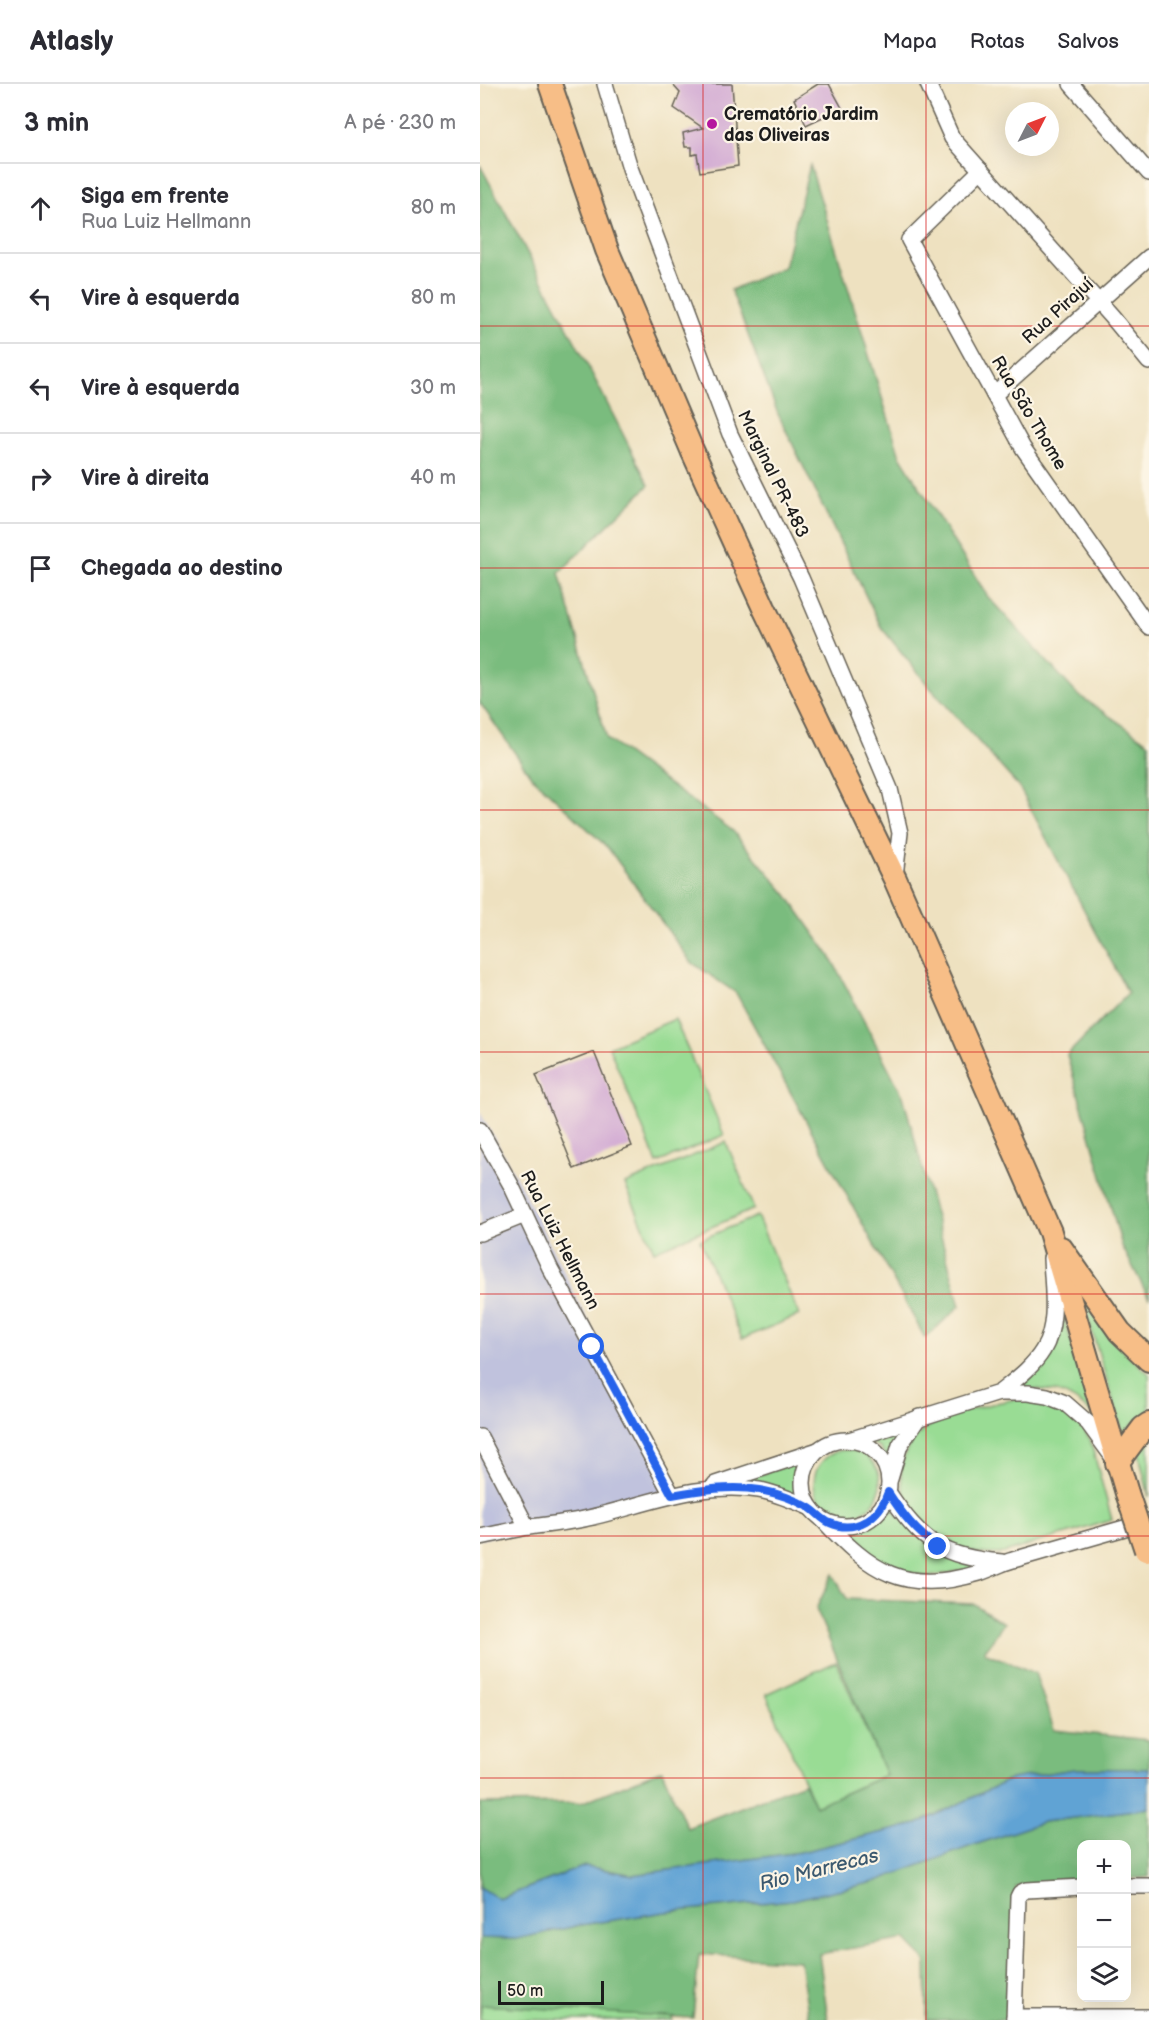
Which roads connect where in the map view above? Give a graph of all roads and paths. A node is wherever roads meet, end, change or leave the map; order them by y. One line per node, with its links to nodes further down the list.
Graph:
1 (550, 84): 12 (highway)
2 (605, 84): 12 (street, Marginal PR-483)
3 (928, 84): 5 (street)
4 (1071, 84): 6 (street)
5 (981, 170): 8 (street); 10 (street, Rua São Thome)
6 (1149, 173)
7 (1149, 257): 8 (street, Rua Pirajuí)
8 (1098, 301): 9 (street); 10 (street, Rua Pirajuí)
9 (1149, 362)
10 (994, 395): 11 (street, Rua São Thome)
11 (1149, 627)
12 (895, 879): 15 (highway)
13 (480, 1130): 14 (street, Rua Luiz Hellmann)
14 (525, 1215): 16 (street); 27 (street, Rua Luiz Hellmann)
15 (1050, 1232): 17 (highway); 18 (street); 24 (highway)
16 (480, 1233)
17 (1149, 1360)
18 (999, 1393): 19 (street); 24 (street)
19 (919, 1417): 22 (street); 25 (street)
20 (1149, 1424): 24 (highway)
21 (480, 1437): 31 (street)
22 (849, 1440): 23 (street); 25 (street)
23 (819, 1449): 26 (street); 28 (street)
24 (1117, 1463): 33 (highway, bridge)
25 (888, 1487): 29 (street); 34 (street)
26 (692, 1491): 27 (street); 28 (street)
27 (672, 1495): 31 (street)
28 (811, 1508): 29 (street)
29 (822, 1519): 34 (street)
30 (1149, 1521): 34 (street)
31 (527, 1527): 32 (street)
32 (480, 1537)
33 (1147, 1555)
34 (1005, 1562)
35 (1131, 1886): 36 (street)
36 (1149, 1886)
37 (1077, 1887): 39 (street)
38 (1149, 2017): 39 (street)
39 (1014, 2019)

